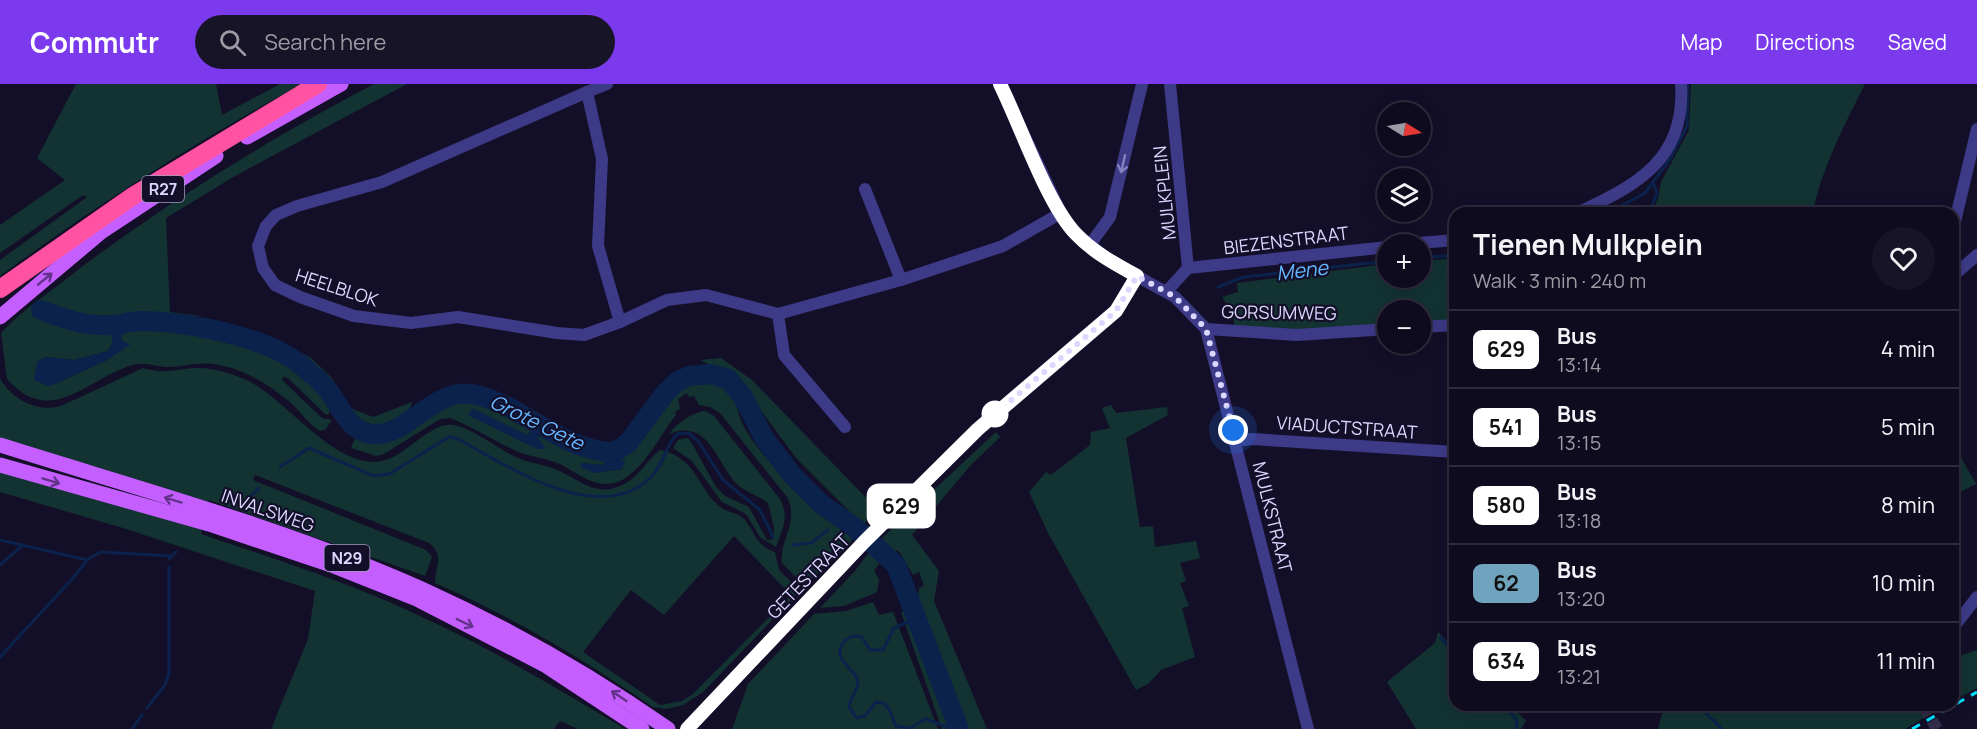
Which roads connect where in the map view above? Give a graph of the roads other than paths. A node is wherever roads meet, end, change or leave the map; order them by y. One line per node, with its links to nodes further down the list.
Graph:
1 (318, 84): 23 (highway, R27)
2 (341, 84): 26 (main road, R27, one-way to 2)
3 (607, 84): 8 (street)
4 (1000, 84): 13 (street, MULKSTRAAT)
5 (1142, 84): 16 (street, one-way to 16)
6 (1170, 84): 19 (street, MULKPLEIN)
7 (1681, 84): 11 (street)
8 (588, 92): 27 (street); 27 (street, HEELBLOK)
9 (1977, 129): 12 (street)
10 (865, 189): 22 (street)
11 (1590, 207)
12 (1958, 207)
13 (1061, 213): 16 (street, MULKSTRAAT); 22 (street)
14 (1449, 241): 15 (street)
15 (1431, 242)
16 (1089, 246): 21 (street, MULKSTRAAT)
17 (1377, 248): 19 (street, BIEZENSTRAAT)
18 (1977, 255): 20 (street)
19 (1188, 268): 24 (street)
20 (1959, 271)
21 (1137, 276): 24 (street, MULKSTRAAT); 41 (street, GETESTRAAT)
22 (901, 280): 25 (street)
23 (0, 289)
24 (1167, 291): 30 (street, MULKSTRAAT)
25 (778, 314): 27 (street); 32 (street)
26 (0, 316)
27 (620, 322)
28 (1449, 325): 29 (street)
29 (1431, 326)
30 (1206, 329): 31 (street, GORSUMWEG); 33 (street, MULKSTRAAT)
31 (1377, 330)
32 (845, 427)
33 (1236, 441): 35 (street, VIADUCTSTRAAT); 42 (street, MULKSTRAAT)
34 (0, 445): 40 (main road, INVALSWEG / N29, one-way to 34)
35 (1449, 452)
36 (0, 465): 39 (main road, INVALSWEG / N29, one-way to 39)
37 (1977, 597): 38 (street)
38 (1959, 620)
39 (642, 729)
40 (668, 729)
41 (687, 729)
42 (1308, 729)

